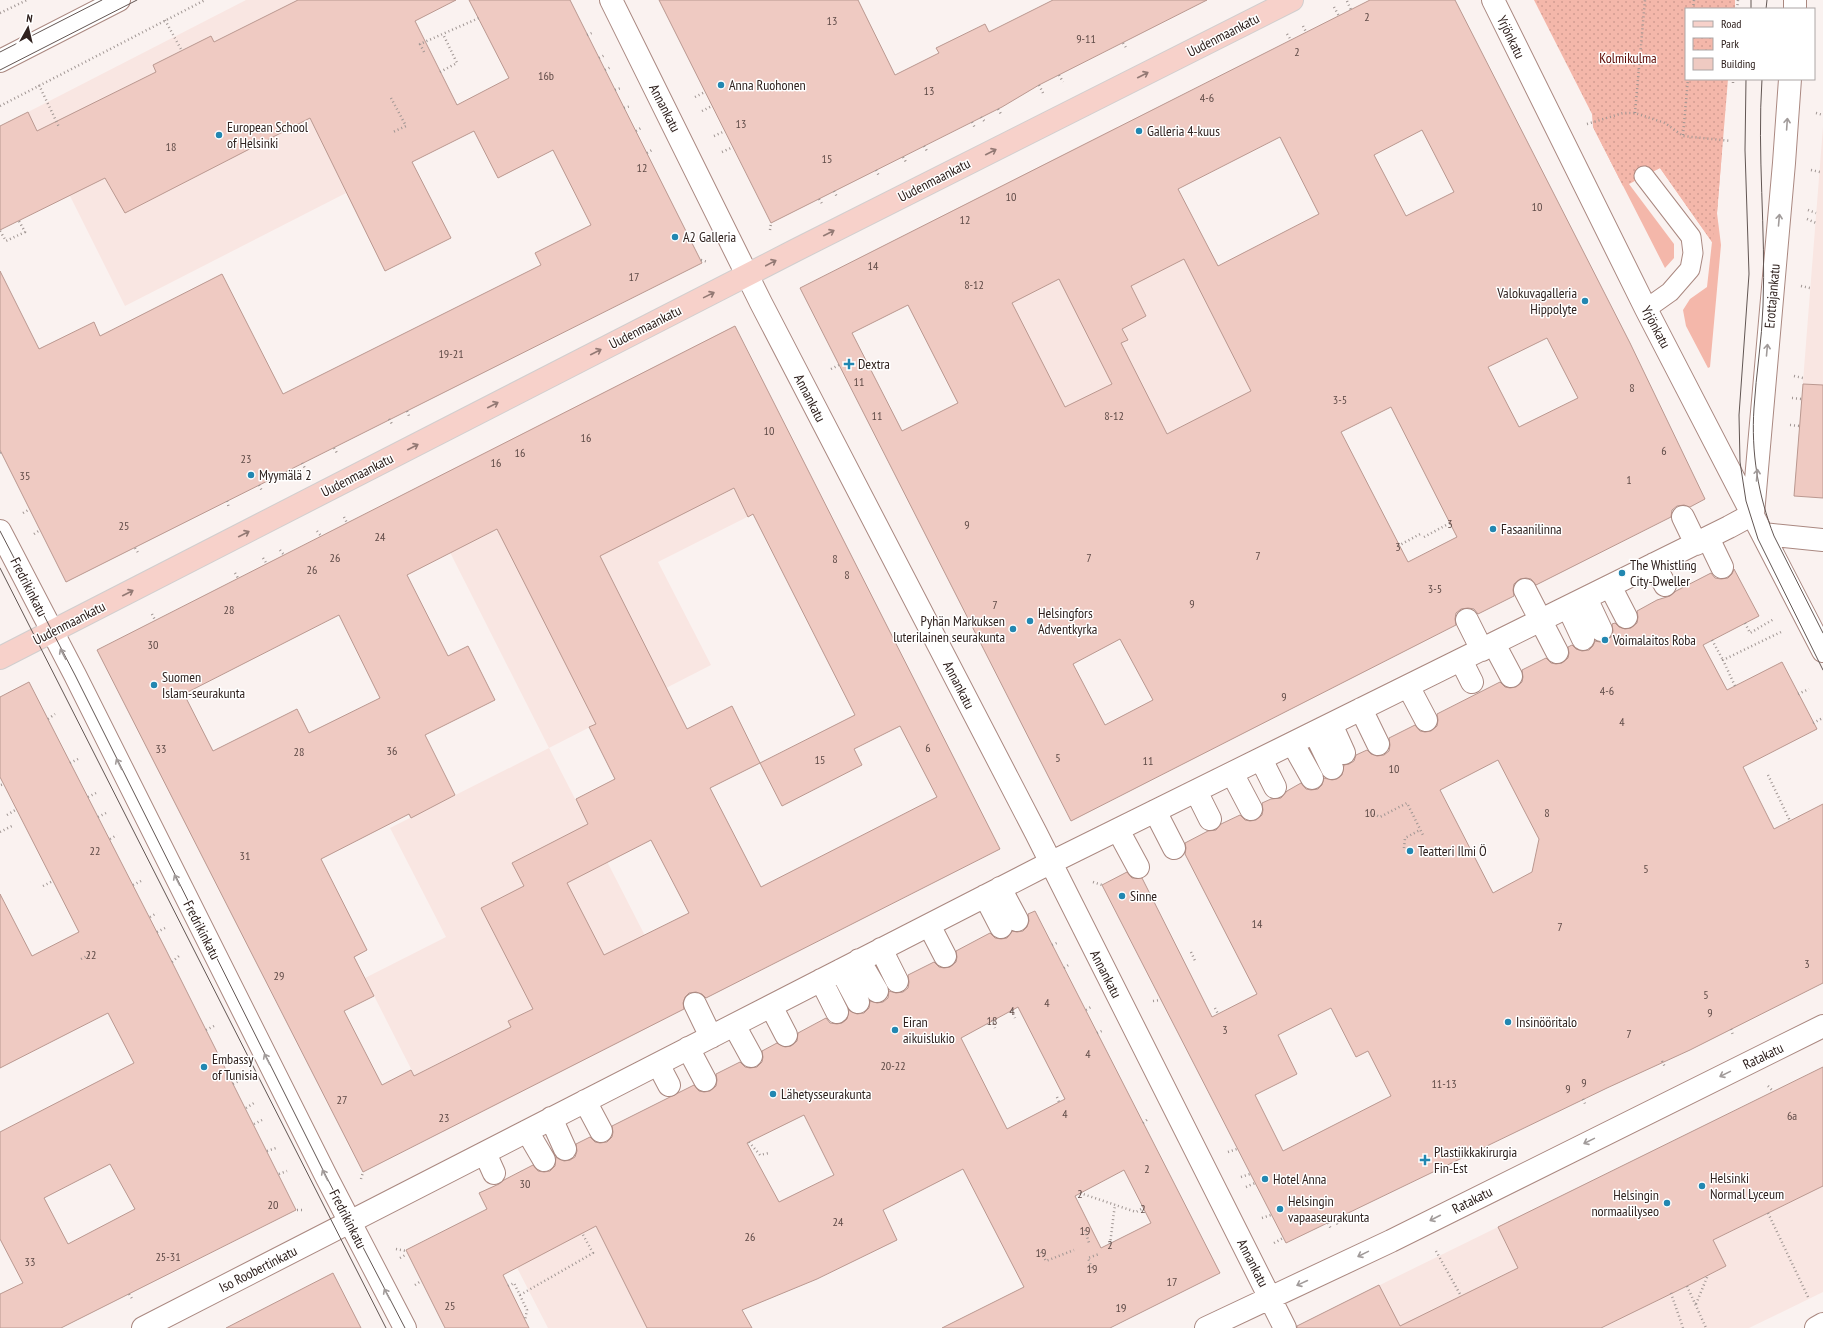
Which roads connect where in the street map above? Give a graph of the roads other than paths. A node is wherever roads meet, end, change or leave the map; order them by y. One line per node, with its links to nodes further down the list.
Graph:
1 (119, 0): 5 (street)
2 (611, 0): 8 (street, Annankatu)
3 (1292, 0): 8 (main road, Uudenmaankatu, one-way to 3)
4 (1493, 0): 9 (street, Yrjönkatu)
5 (0, 61)
6 (1790, 80): 10 (street, Erottajankatu, one-way to 6)
7 (1644, 176): 9 (lane)
8 (748, 276): 24 (main road, Uudenmaankatu, one-way to 8); 47 (street, Annankatu)
9 (1646, 309): 10 (street, Yrjönkatu)
10 (1753, 514): 13 (street, Yrjönkatu); 15 (street, Iso Roobertinkatu)
11 (1683, 517): 15 (street)
12 (0, 531): 24 (street, Fredrikinkatu)
13 (1763, 534): 14 (street); 26 (street, Yrjönkatu)
14 (1823, 540)
15 (1702, 541): 16 (street, Iso Roobertinkatu); 17 (street)
16 (1654, 564): 18 (street, Iso Roobertinkatu); 19 (street)
17 (1722, 567)
18 (1613, 585): 21 (street, Iso Roobertinkatu); 22 (street)
19 (1665, 585)
20 (1525, 590): 21 (street)
21 (1554, 614): 21 (street); 25 (street, Iso Roobertinkatu)
22 (1629, 615)
23 (1467, 620): 25 (street)
24 (52, 632): 27 (main road, Uudenmaankatu); 78 (street, Fredrikinkatu, one-way to 24)
25 (1488, 647): 28 (street, Iso Roobertinkatu); 29 (street)
26 (1823, 651)
27 (0, 658)
28 (1460, 660): 30 (street); 31 (street, Iso Roobertinkatu)
29 (1511, 676)
30 (1472, 682)
31 (1408, 686): 31 (street); 32 (street, Iso Roobertinkatu)
32 (1361, 709): 33 (street, Iso Roobertinkatu); 35 (street)
33 (1324, 728): 34 (street, Iso Roobertinkatu); 37 (street)
34 (1293, 744): 36 (street, Iso Roobertinkatu); 39 (street)
35 (1378, 744)
36 (1261, 759): 38 (street, Iso Roobertinkatu); 40 (street)
37 (1339, 759)
38 (1227, 776): 41 (street, Iso Roobertinkatu); 42 (street)
39 (1312, 778)
40 (1275, 787)
41 (1196, 791): 43 (street, Iso Roobertinkatu); 44 (street)
42 (1243, 807)
43 (1155, 811): 45 (street, Iso Roobertinkatu); 46 (street)
44 (1210, 818)
45 (1118, 830): 47 (street, Iso Roobertinkatu); 48 (street)
46 (1174, 848)
47 (1050, 863): 49 (street, Iso Roobertinkatu); 79 (street, Annankatu)
48 (1138, 867)
49 (992, 892): 50 (street); 51 (street, Iso Roobertinkatu)
50 (1009, 924)
51 (926, 926): 52 (street, Iso Roobertinkatu); 53 (street)
52 (882, 949): 54 (street, Iso Roobertinkatu); 56 (street)
53 (942, 958)
54 (850, 965): 55 (street, Iso Roobertinkatu); 57 (street); 58 (street)
55 (821, 980): 60 (street, Iso Roobertinkatu); 61 (street)
56 (897, 981)
57 (877, 991)
58 (858, 1002)
59 (695, 1004): 65 (street)
60 (771, 1006): 62 (street, Iso Roobertinkatu); 64 (street)
61 (837, 1012)
62 (734, 1025): 65 (street, Iso Roobertinkatu); 66 (street)
63 (1823, 1026): 79 (street, Ratakatu, one-way to 79)
64 (786, 1035)
65 (700, 1042): 67 (street, Iso Roobertinkatu); 68 (street)
66 (751, 1056)
67 (658, 1064): 69 (street); 70 (street, Iso Roobertinkatu)
68 (712, 1075)
69 (669, 1085)
70 (585, 1101): 71 (street, Iso Roobertinkatu); 73 (street)
71 (551, 1118): 72 (street, Iso Roobertinkatu); 74 (street)
72 (527, 1131): 75 (street, Iso Roobertinkatu); 76 (street)
73 (601, 1131)
74 (565, 1149)
75 (485, 1153): 77 (street); 78 (street, Iso Roobertinkatu)
76 (544, 1160)
77 (494, 1173)
78 (350, 1222): 81 (street, Iso Roobertinkatu); 82 (street, Fredrikinkatu, one-way to 78)
79 (1270, 1298): 83 (street, Ratakatu); 84 (street, Annankatu)
80 (1823, 1324): 85 (street)
81 (143, 1328)
82 (405, 1328)
83 (1206, 1328)
84 (1285, 1328)
85 (1816, 1328)

